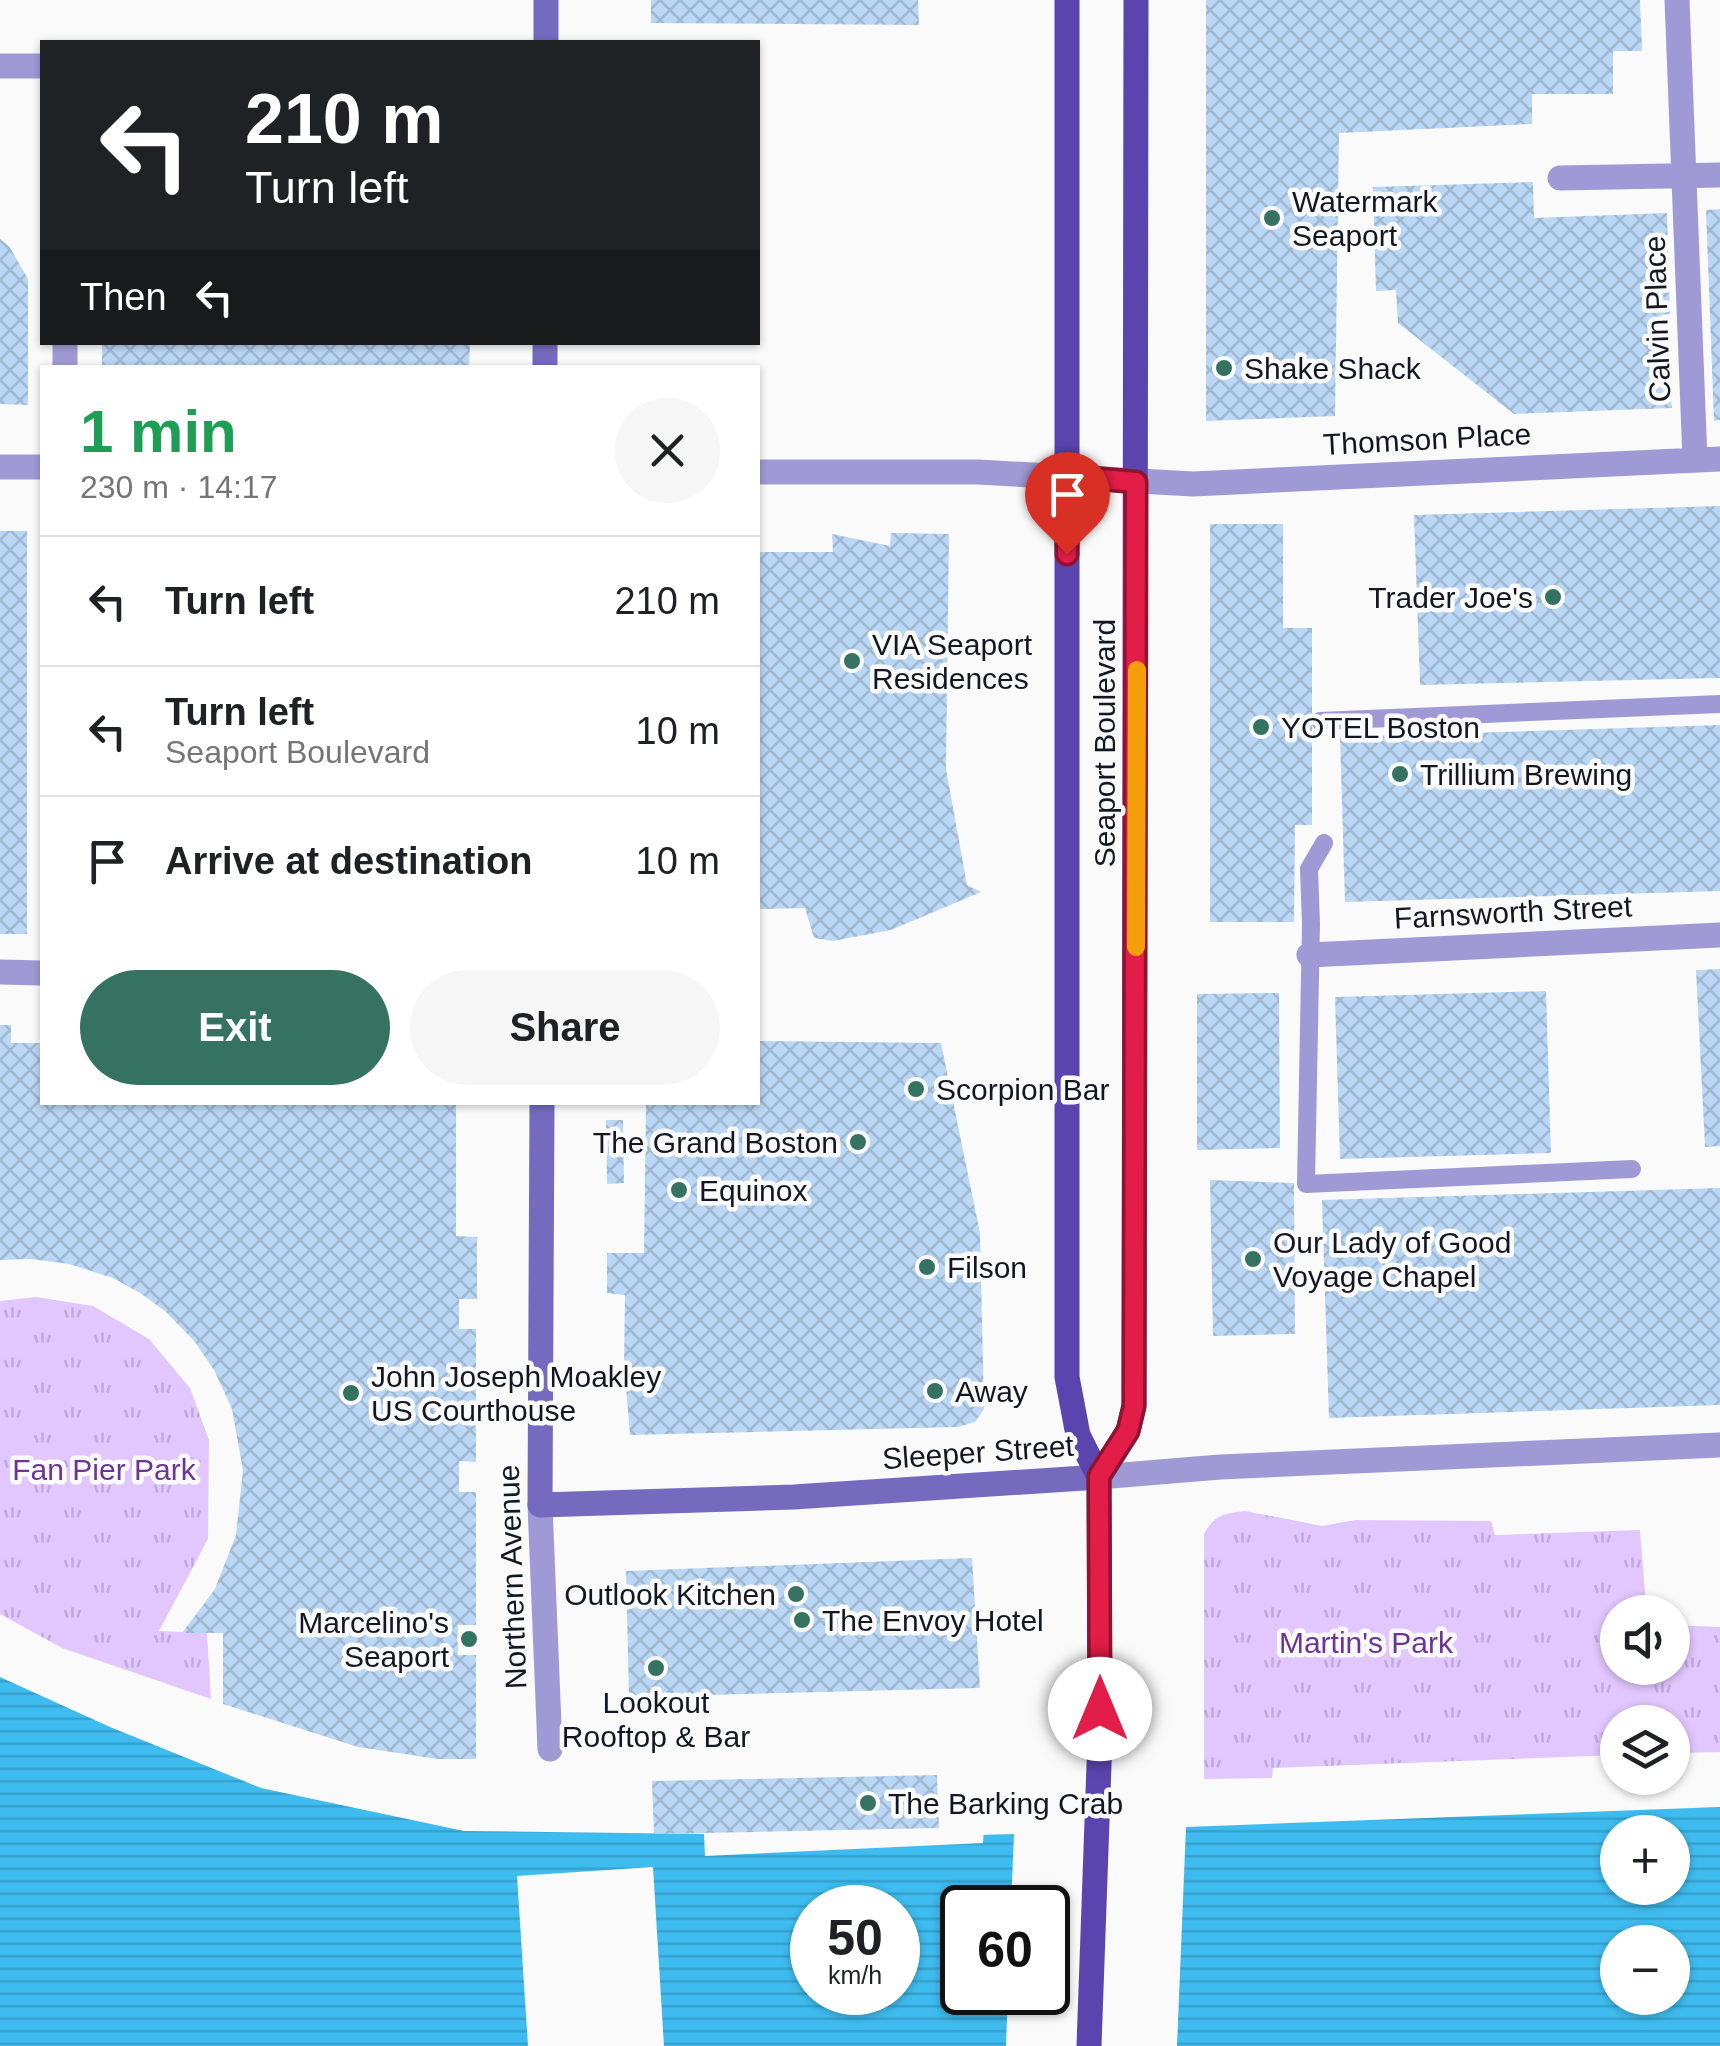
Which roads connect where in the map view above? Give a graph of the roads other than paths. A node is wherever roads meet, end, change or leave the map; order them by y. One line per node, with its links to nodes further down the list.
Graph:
1 (546, 0): 5 (street)
2 (1067, 0): 15 (main road, Seaport Boulevard)
3 (1136, 0): 16 (main road, Seaport Boulevard)
4 (1677, 0): 9 (street, Calvin Place)
5 (546, 40)
6 (0, 66): 7 (street)
7 (40, 66)
8 (1720, 175): 9 (street)
9 (1683, 176): 10 (street); 11 (street, Calvin Place)
10 (1560, 178)
11 (1708, 459): 16 (street, Thomson Place)
12 (0, 467): 13 (street)
13 (40, 467)
14 (760, 472): 15 (street, Thomson Place)
15 (1067, 476): 16 (street, Thomson Place); 27 (main road, Seaport Boulevard)
16 (1136, 482): 27 (main road, Seaport Boulevard)
17 (1720, 704): 18 (lane)
18 (1320, 720)
19 (1324, 844): 21 (lane)
20 (1720, 935): 21 (street, Farnsworth Street)
21 (1309, 954): 25 (lane)
22 (0, 972): 23 (street)
23 (40, 973)
24 (542, 1105): 28 (street, Northern Avenue)
25 (1632, 1169)
26 (1720, 1446): 27 (street, Sleeper Street)
27 (1099, 1476): 28 (street, Sleeper Street); 30 (main road, Seaport Boulevard)
28 (540, 1505): 29 (street, Northern Avenue)
29 (550, 1749)
30 (1089, 2046)

